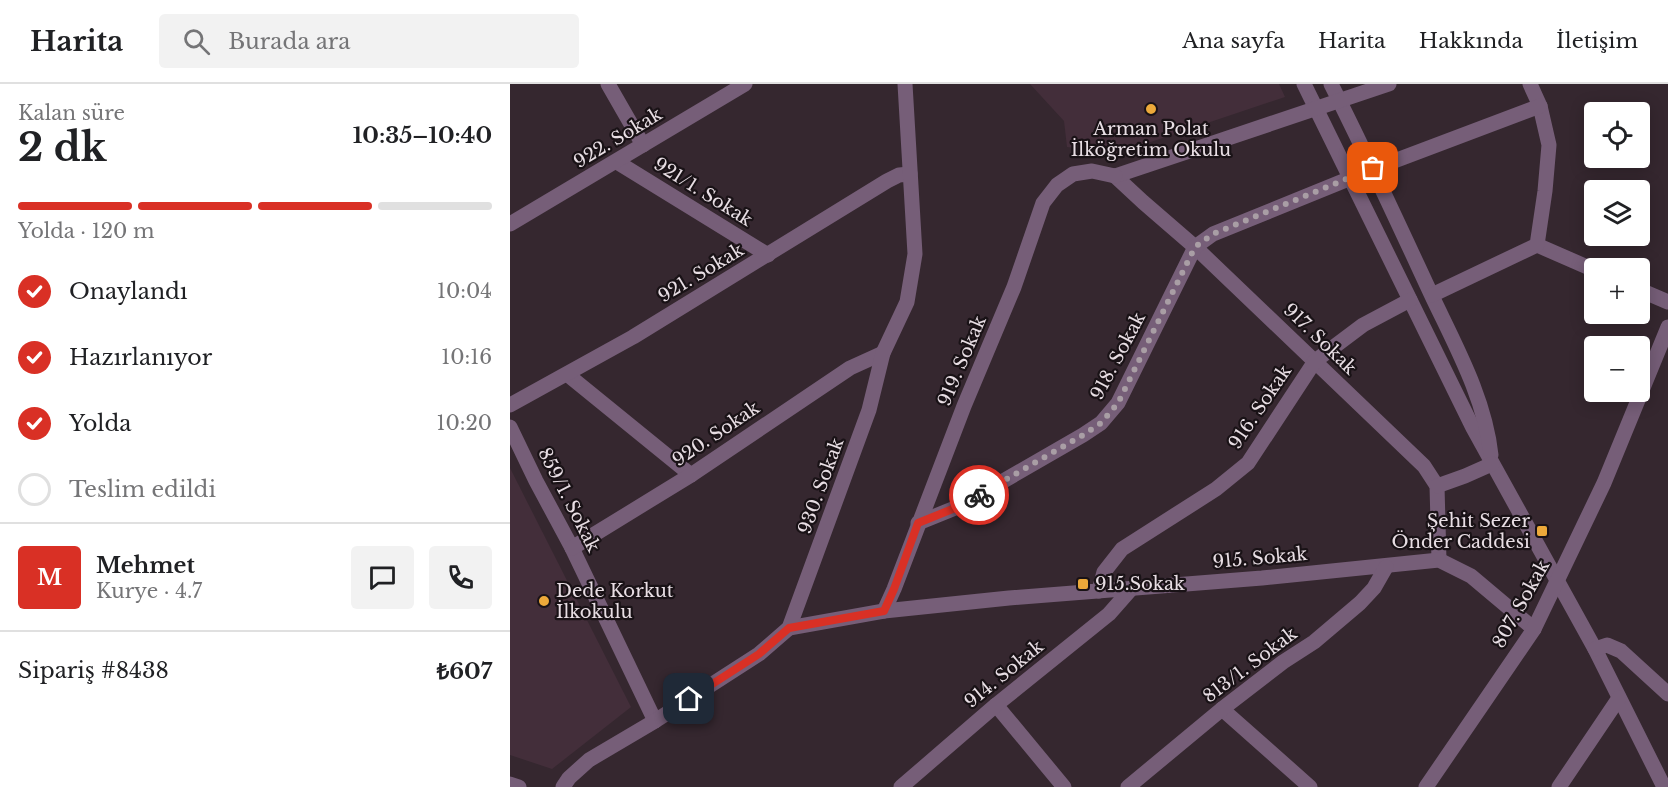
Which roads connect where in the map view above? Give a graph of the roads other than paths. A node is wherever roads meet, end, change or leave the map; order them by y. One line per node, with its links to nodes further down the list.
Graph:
1 (608, 84): 11 (street)
2 (745, 84): 11 (street, 922. Sokak)
3 (905, 84): 14 (street, 930. Sokak)
4 (1304, 84): 10 (street)
5 (1331, 84): 8 (street)
6 (1389, 84): 8 (street)
7 (1530, 84): 9 (street)
8 (1339, 100): 10 (street); 13 (street)
9 (1540, 106): 13 (street); 18 (street)
10 (1316, 108): 15 (street); 16 (street)
11 (643, 145): 12 (street, 922. Sokak)
12 (616, 162): 17 (street, 922. Sokak); 20 (street, 921/1. Sokak)
13 (1373, 168): 16 (street); 23 (street)
14 (910, 174): 20 (street, 921. Sokak); 27 (street, 930. Sokak)
15 (1115, 176): 19 (street, 917. Sokak); 35 (street, 919. Sokak)
16 (1350, 179): 19 (street); 24 (street)
17 (510, 224)
18 (1537, 245): 21 (street); 23 (street)
19 (1195, 247): 28 (street, 917. Sokak); 35 (street, 918. Sokak)
20 (768, 255): 29 (street, 921. Sokak)
21 (1584, 266)
22 (1650, 294): 25 (street)
23 (1431, 295): 32 (street)
24 (1410, 300): 28 (street, 916. Sokak); 32 (street)
25 (1668, 302)
26 (1668, 327): 39 (street, 807. Sokak)
27 (883, 353): 33 (street, 920. Sokak); 43 (street, 930. Sokak)
28 (1315, 361): 34 (street, 917. Sokak); 41 (street, 916. Sokak)
29 (568, 375): 30 (street, 921. Sokak); 33 (street)
30 (510, 405)
31 (510, 427): 36 (street, 859/1. Sokak)
32 (1492, 464): 34 (street); 39 (street)
33 (691, 475): 36 (street, 920. Sokak)
34 (1437, 486): 37 (street)
35 (918, 523): 42 (street, 919. Sokak)
36 (572, 548): 50 (street, 859/1. Sokak)
37 (1439, 561): 38 (street, 915. Sokak); 44 (street)
38 (1386, 567): 40 (street, 915. Sokak); 49 (street, 813/1. Sokak)
39 (1558, 581): 44 (street, 807. Sokak); 45 (street)
40 (1131, 589): 41 (street, 915. Sokak); 48 (street, 914. Sokak)
41 (1099, 591): 42 (street, 915. Sokak)
42 (884, 611): 43 (street, 915. Sokak)
43 (789, 628): 50 (street, 930. Sokak)
44 (1534, 629): 58 (street, 807. Sokak)
45 (1595, 649): 46 (street); 47 (street)
46 (1668, 694)
47 (1619, 698): 59 (street); 60 (street)
48 (996, 705): 54 (street, 914. Sokak); 55 (street)
49 (1222, 709): 56 (street, 813/1. Sokak); 57 (street)
50 (655, 721): 53 (street, 930. Sokak)
51 (510, 784): 52 (street)
52 (519, 787)
53 (563, 787)
54 (901, 787)
55 (1064, 787)
56 (1129, 787)
57 (1310, 787)
58 (1426, 787)
59 (1558, 787)
60 (1665, 787)

